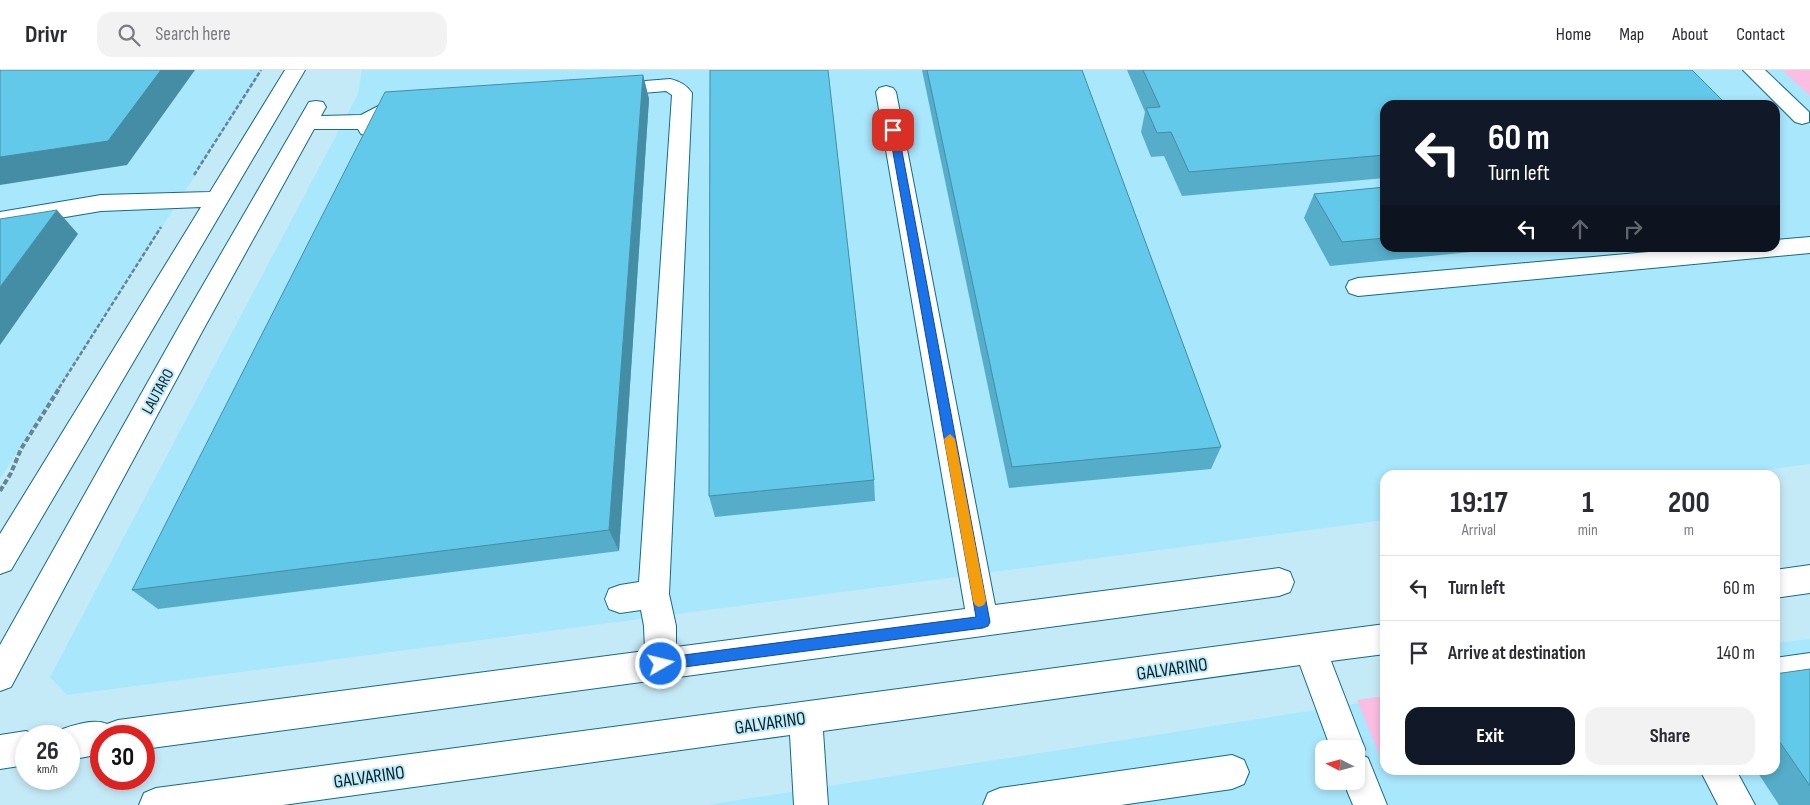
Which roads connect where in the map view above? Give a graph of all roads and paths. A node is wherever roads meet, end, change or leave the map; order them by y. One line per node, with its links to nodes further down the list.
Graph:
1 (261, 70): 9 (path)
2 (295, 70): 8 (street)
3 (1753, 70): 7 (street)
4 (582, 92): 20 (street)
5 (886, 92): 22 (street)
6 (424, 104): 28 (street, LAUTARO)
7 (1802, 117)
8 (217, 199): 9 (street); 16 (street)
9 (178, 200): 10 (street); 15 (path)
10 (0, 220)
11 (1810, 245): 12 (street)
12 (1780, 248)
13 (1736, 252): 14 (street)
14 (1358, 288)
15 (0, 491)
16 (0, 561)
17 (1810, 579): 19 (street)
18 (1279, 582): 22 (street)
19 (1780, 583)
20 (654, 594): 21 (street); 25 (street)
21 (620, 599)
22 (983, 622): 25 (street)
23 (1380, 640): 24 (street, GALVARINO)
24 (1310, 649): 29 (street, GALVARINO); 31 (street)
25 (661, 664): 30 (street)
26 (1810, 668): 27 (street)
27 (1780, 672)
28 (0, 676)
29 (806, 717): 37 (street, GALVARINO); 39 (street)
30 (155, 731)
31 (1345, 740)
32 (15, 750): 33 (street)
33 (0, 752)
34 (1232, 772): 40 (street)
35 (1720, 775): 42 (street)
36 (1364, 790): 41 (street)
37 (320, 794): 38 (street, GALVARINO)
38 (156, 805)
39 (811, 805)
40 (1000, 805)
41 (1370, 805)
42 (1738, 805)

